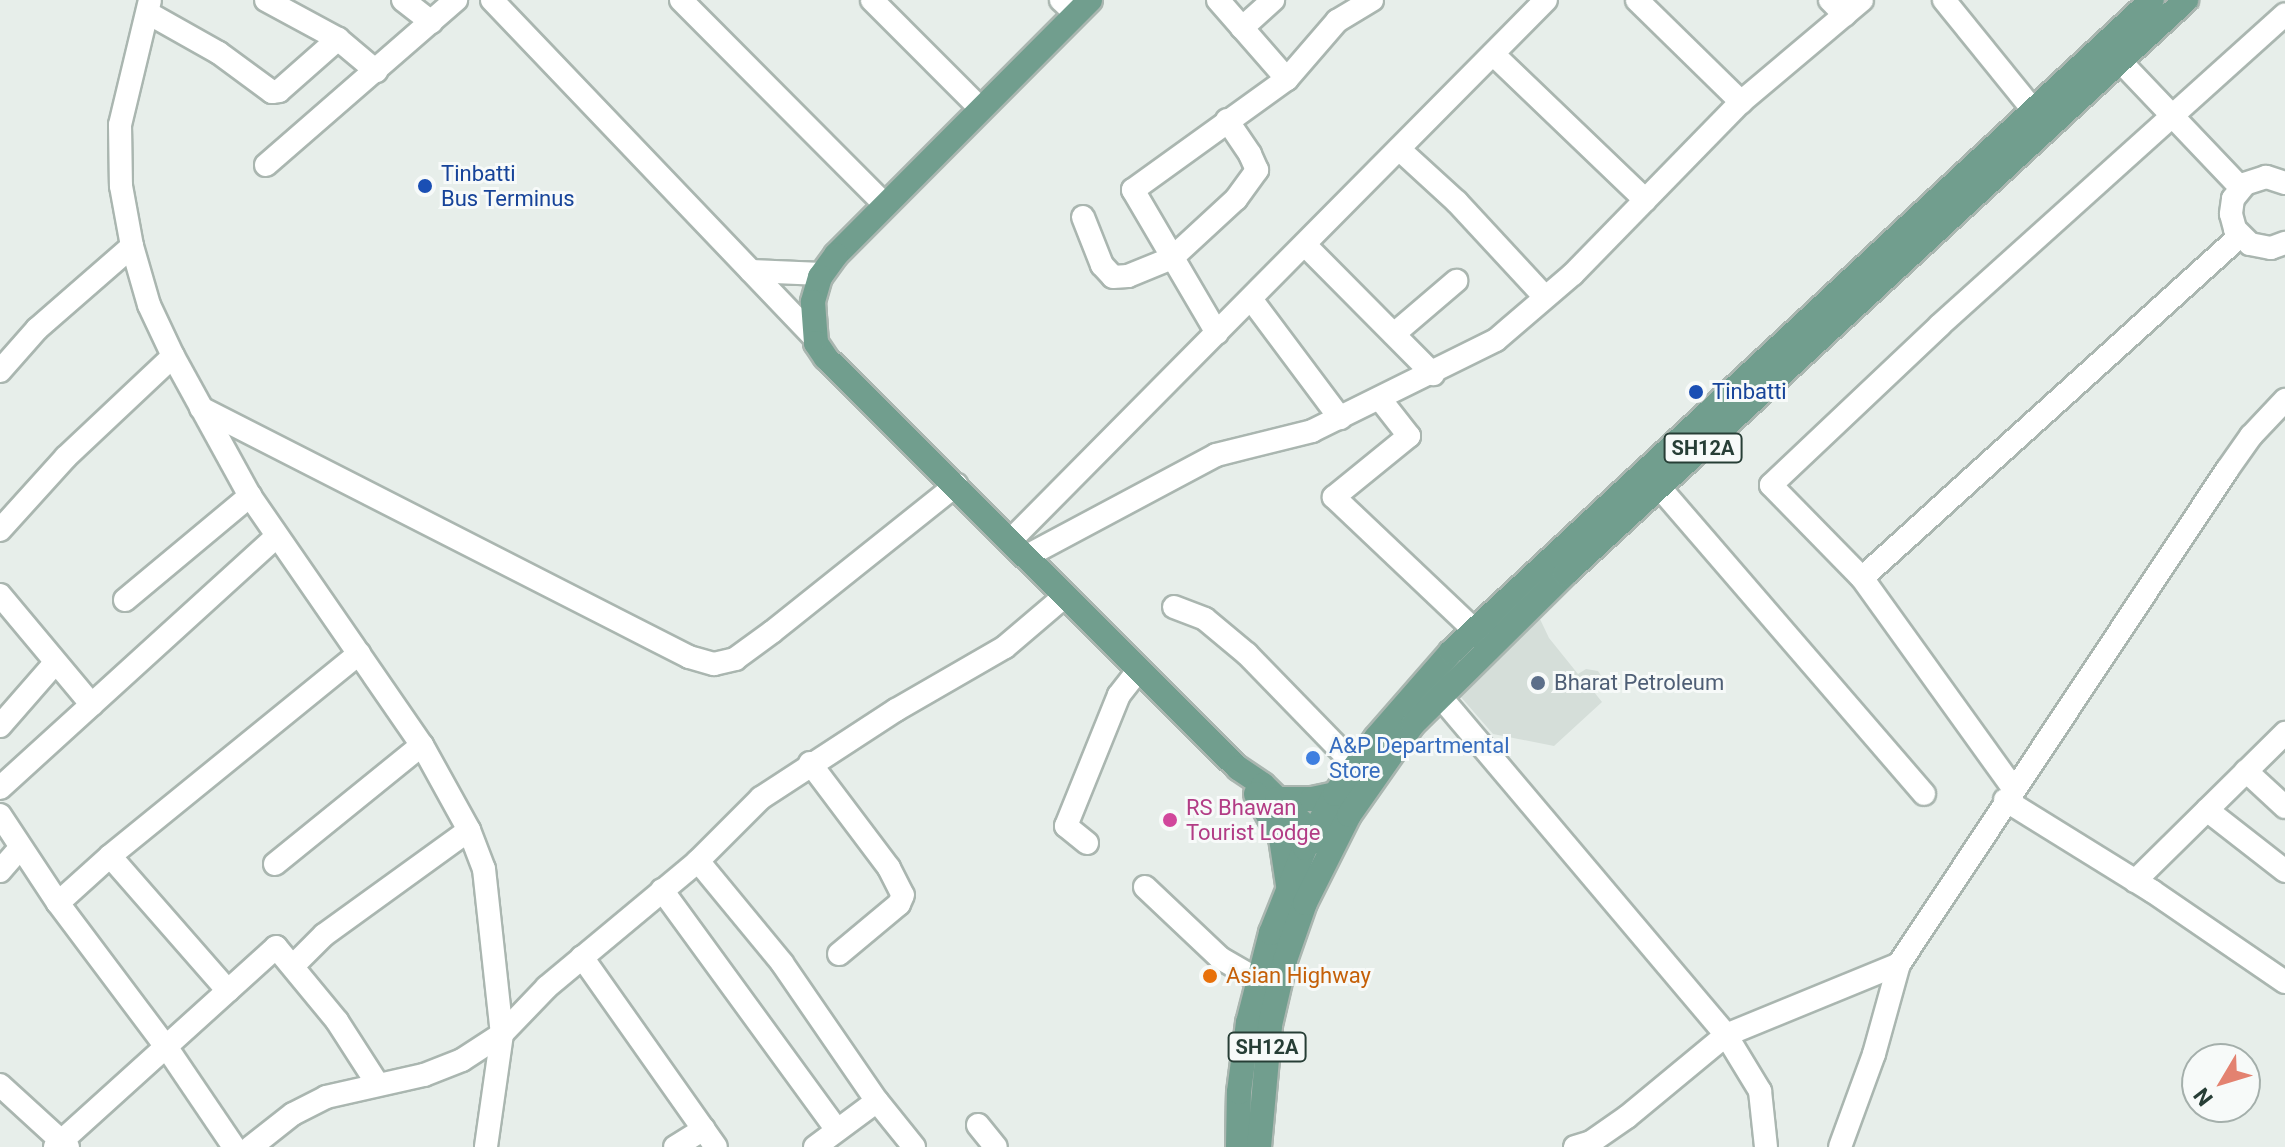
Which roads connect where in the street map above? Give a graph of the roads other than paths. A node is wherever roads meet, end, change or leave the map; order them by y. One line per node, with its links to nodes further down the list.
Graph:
1 (266, 0): 20 (street)
2 (403, 0): 18 (street)
3 (456, 0): 18 (street)
4 (681, 0): 35 (street)
5 (872, 0): 26 (street)
6 (1218, 0): 19 (street)
7 (1273, 0): 19 (street)
8 (1372, 0): 24 (street)
9 (1546, 0): 21 (street)
10 (1637, 0): 25 (street)
11 (1944, 0): 27 (street)
12 (501, 3): 42 (street)
13 (2174, 4): 22 (main road, SH12A); 27 (main road, SH12A)
14 (1076, 5): 26 (main road)
15 (1846, 5): 25 (street)
16 (149, 6): 20 (street); 40 (street)
17 (2285, 14): 28 (street)
18 (431, 22): 23 (street)
19 (1242, 28): 24 (street)
20 (338, 39): 23 (street)
21 (1493, 54): 30 (street); 34 (street)
22 (2121, 62): 28 (street); 58 (main road, SH12A)
23 (376, 71): 31 (street)
24 (1287, 79): 29 (street)
25 (1741, 102): 34 (street)
26 (981, 109): 35 (main road)
27 (2034, 111): 68 (main road, SH12A)
28 (2172, 117): 33 (street); 63 (street)
29 (1227, 120): 41 (street); 41 (street)
30 (1399, 149): 39 (street); 45 (street)
31 (266, 165)
32 (2285, 183): 33 (street)
33 (2241, 188): 37 (street)
34 (1645, 200): 45 (street)
35 (885, 205): 43 (main road)
36 (1083, 217): 41 (street)
37 (2240, 236): 38 (street); 63 (street)
38 (2285, 243)
39 (1305, 245): 46 (street); 48 (street)
40 (132, 246): 50 (street); 51 (street)
41 (1172, 258): 47 (street)
42 (751, 271): 43 (street); 49 (street)
43 (822, 274): 49 (main road)
44 (1456, 281): 48 (street)
45 (1545, 297): 52 (street)
46 (1251, 299): 47 (street); 56 (street)
47 (1217, 333): 62 (street)
48 (1394, 334): 52 (street)
49 (815, 338): 57 (main road)
50 (173, 356): 55 (street); 60 (street)
51 (0, 371)
52 (1433, 374): 53 (street)
53 (1380, 399): 56 (street); 68 (street)
54 (2285, 400): 83 (street)
55 (201, 408): 57 (street); 59 (street)
56 (1340, 418): 62 (street)
57 (956, 485): 62 (main road)
58 (1660, 488): 72 (main road, SH12A); 82 (street)
59 (250, 496): 61 (street); 66 (street)
60 (0, 530)
61 (277, 536): 69 (street); 73 (street)
62 (1019, 548): 65 (main road)
63 (1862, 578): 83 (street)
64 (0, 595): 70 (street)
65 (1066, 595): 71 (main road); 77 (street)
66 (125, 600)
67 (1174, 607): 78 (street)
68 (1475, 631): 78 (main road, SH12A)
69 (359, 654): 76 (street); 92 (street)
70 (55, 663): 73 (street); 74 (street)
71 (1139, 669): 84 (main road); 89 (street)
72 (1439, 695): 91 (main road, SH12A); 111 (street)
73 (92, 705): 80 (street)
74 (0, 726)
75 (2285, 733): 79 (street)
76 (422, 745): 88 (street); 94 (street)
77 (810, 763): 93 (street); 103 (street)
78 (1355, 765): 81 (main road, SH12A)
79 (2246, 771): 85 (street); 86 (street)
80 (0, 788)
81 (1335, 794): 84 (main road); 91 (main road, SH12A)
82 (1924, 794)
83 (2009, 794): 97 (street); 105 (street)
84 (1266, 796): 91 (main road); 99 (main road)
85 (2285, 807)
86 (2207, 810): 96 (street); 97 (street)
87 (0, 815): 90 (street)
88 (469, 830): 106 (street); 110 (street)
89 (1087, 843)
90 (20, 848): 95 (street); 101 (street)
91 (1318, 849): 99 (main road, SH12A); 102 (main road, SH12A)
92 (110, 856): 101 (street); 109 (street)
93 (698, 861): 100 (street); 115 (street)
94 (275, 864)
95 (0, 871)
96 (2285, 871)
97 (2135, 881): 108 (street)
98 (1145, 887): 107 (street)
99 (1288, 888): 107 (main road, SH12A)
100 (662, 890): 104 (street); 117 (street)
101 (58, 903): 112 (street)
102 (1289, 949): 128 (main road, SH12A); 129 (main road, SH12A)
103 (839, 954)
104 (582, 957): 110 (street); 118 (street)
105 (1899, 964): 111 (street); 132 (street)
106 (293, 966): 109 (street); 113 (street)
107 (1258, 980): 127 (main road, SH12A)
108 (2285, 982)
109 (228, 991): 112 (street)
110 (502, 1034): 113 (street); 122 (street)
111 (1726, 1035): 130 (street); 131 (street)
112 (167, 1048): 119 (street); 120 (street)
113 (377, 1083): 121 (street)
114 (0, 1085): 119 (street)
115 (877, 1101): 117 (street); 125 (street)
116 (978, 1125): 126 (street)
117 (837, 1130): 124 (street)
118 (710, 1138): 123 (street)
119 (62, 1145)
120 (234, 1147)
121 (251, 1147)
122 (486, 1147)
123 (675, 1147)
124 (815, 1147)
125 (914, 1147)
126 (996, 1147)
127 (1238, 1147)
128 (1259, 1147)
129 (1274, 1147)
130 (1575, 1147)
131 (1766, 1147)
132 (1840, 1147)

